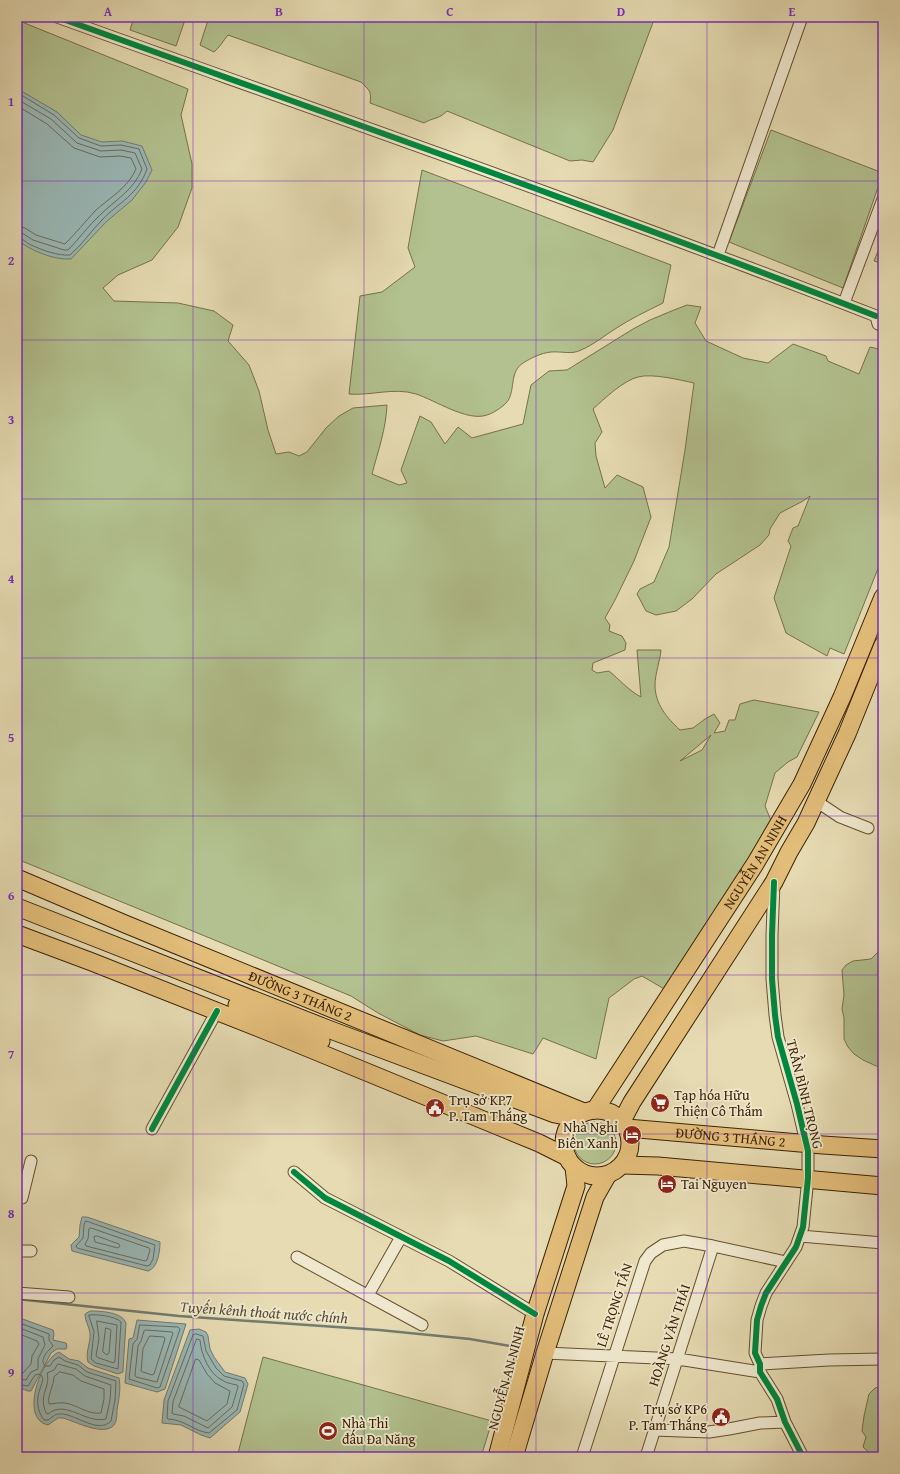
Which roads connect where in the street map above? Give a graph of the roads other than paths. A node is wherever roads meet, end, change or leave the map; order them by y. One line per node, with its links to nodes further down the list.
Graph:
1 (57, 17): 4 (street)
2 (802, 17): 4 (street)
3 (883, 199): 5 (street)
4 (718, 255): 5 (street)
5 (844, 304): 6 (street)
6 (879, 314): 7 (street)
7 (883, 326)
8 (883, 597): 10 (main road, NGUYỄN AN NINH)
9 (883, 645): 11 (main road, NGUYỄN AN NINH)
10 (842, 697): 11 (main road); 14 (main road, NGUYỄN AN NINH)
11 (860, 703): 12 (main road, NGUYỄN AN NINH)
12 (816, 801): 13 (street); 15 (main road, NGUYỄN AN NINH)
13 (868, 828)
14 (768, 843): 15 (main road); 16 (main road, NGUYỄN AN NINH)
15 (789, 852): 18 (main road, NGUYỄN AN NINH)
16 (755, 864): 18 (main road); 23 (main road, NGUYỄN AN NINH)
17 (17, 878): 23 (main road, ĐƯỜNG 3 THÁNG 2)
18 (774, 882): 25 (main road, NGUYỄN AN NINH); 30 (street, TRẦN BÌNH TRỌNG)
19 (17, 907): 23 (main road, ĐƯỜNG 3 THÁNG 2)
20 (17, 919): 27 (main road)
21 (17, 934): 22 (main road)
22 (216, 1011): 24 (street); 27 (main road)
23 (585, 1114): 25 (main road); 27 (main road)
24 (152, 1128)
25 (626, 1128): 29 (main road); 30 (main road, ĐƯỜNG 3 THÁNG 2)
26 (883, 1149): 30 (main road, ĐƯỜNG 3 THÁNG 2)
27 (568, 1156): 33 (main road); 48 (main road, NGUYỄN AN NINH)
28 (883, 1157): 30 (main road, ĐƯỜNG 3 THÁNG 2)
29 (626, 1160): 30 (main road, ĐƯỜNG 3 THÁNG 2); 33 (main road)
30 (808, 1160): 34 (main road, ĐƯỜNG 3 THÁNG 2); 35 (main road, ĐƯỜNG 3 THÁNG 2); 37 (street, TRẦN BÌNH TRỌNG)
31 (31, 1161): 36 (street)
32 (294, 1172): 38 (street)
33 (607, 1176): 50 (main road, NGUYỄN AN NINH)
34 (883, 1177)
35 (883, 1186)
36 (17, 1199)
37 (800, 1236): 39 (street); 44 (street, TRẦN BÌNH TRỌNG)
38 (401, 1237): 46 (street); 48 (street)
39 (883, 1243)
40 (713, 1246): 44 (street, LÊ TRỌNG TẤN); 51 (street, LÊ TRỌNG TẤN); 53 (street, HOÀNG VĂN THÁI)
41 (17, 1251): 42 (street)
42 (31, 1251)
43 (297, 1257): 46 (street)
44 (786, 1262): 54 (street, TRẦN BÌNH TRỌNG)
45 (17, 1294): 47 (street)
46 (368, 1295): 49 (street)
47 (69, 1297)
48 (535, 1314): 57 (main road, NGUYỄN AN NINH)
49 (422, 1325)
50 (545, 1353): 51 (street); 58 (main road, NGUYỄN AN NINH)
51 (613, 1356): 53 (street); 59 (street, LÊ TRỌNG TẤN)
52 (883, 1358): 54 (street)
53 (678, 1359): 54 (street); 56 (street, HOÀNG VĂN THÁI)
54 (760, 1368): 55 (street, TRẦN BÌNH TRỌNG)
55 (785, 1422): 56 (street); 61 (street, TRẦN BÌNH TRỌNG)
56 (654, 1430): 60 (street, HOÀNG VĂN THÁI)
57 (497, 1457)
58 (514, 1457)
59 (582, 1457)
60 (646, 1457)
61 (803, 1457)

